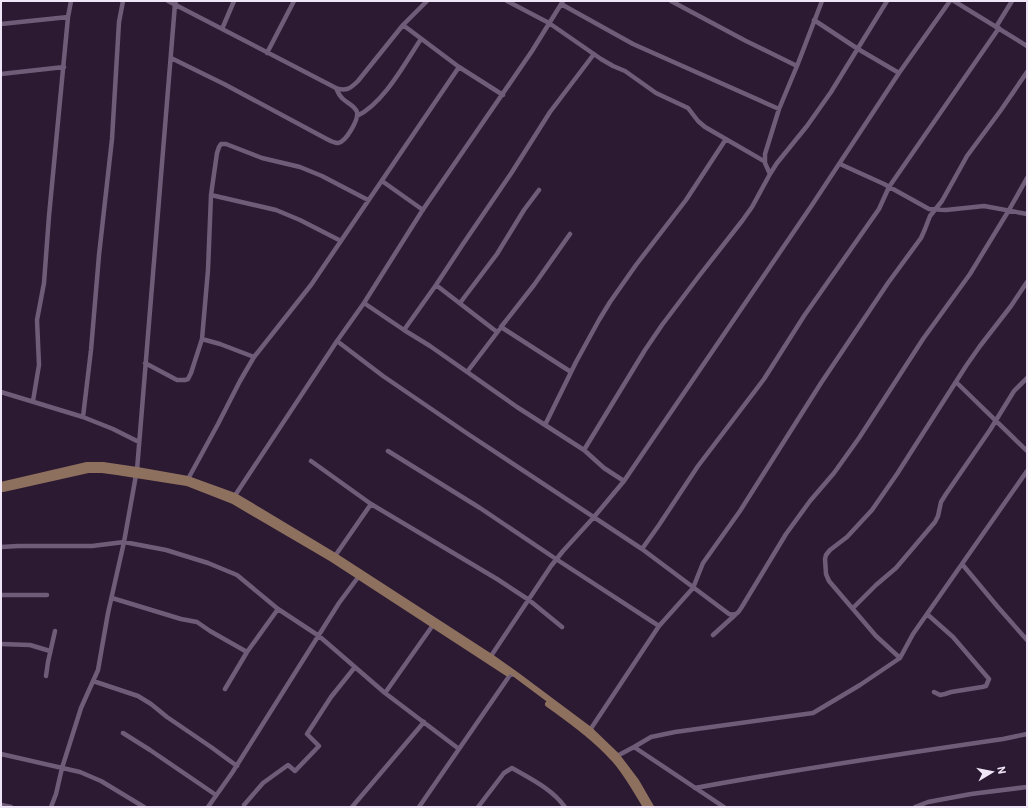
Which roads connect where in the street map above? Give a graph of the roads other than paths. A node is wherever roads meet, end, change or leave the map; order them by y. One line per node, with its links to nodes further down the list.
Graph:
1 (71, 1): 16 (street)
2 (123, 1): 72 (street)
3 (168, 1): 14 (street)
4 (234, 1): 22 (street)
5 (294, 1): 26 (street)
6 (426, 1): 20 (street)
7 (507, 1): 18 (street)
8 (671, 1): 29 (street)
9 (822, 1): 17 (street)
10 (887, 1): 25 (street)
11 (950, 1): 33 (street)
12 (954, 1): 21 (street)
13 (1012, 1): 21 (street)
14 (176, 3): 22 (street); 28 (street)
15 (562, 3): 18 (street); 37 (street)
16 (68, 17): 19 (street); 30 (street)
17 (814, 20): 25 (street); 29 (street)
18 (549, 23): 27 (street); 36 (street)
19 (1, 24)
20 (403, 25): 23 (street); 35 (street)
21 (998, 27): 24 (street); 45 (street)
22 (222, 29): 26 (street)
23 (421, 39): 31 (street); 38 (street)
24 (1027, 46)
25 (858, 49): 33 (street); 42 (street)
26 (267, 53): 35 (street)
27 (594, 54): 39 (street); 56 (street)
28 (171, 58): 38 (street); 65 (street)
29 (797, 66): 37 (street)
30 (64, 67): 34 (street); 71 (street)
31 (459, 67): 36 (street); 44 (street)
32 (1027, 72): 50 (street)
33 (899, 73): 41 (street)
34 (1, 74)
35 (336, 88): 38 (street)
36 (503, 95): 49 (street)
37 (779, 109): 40 (street)
38 (357, 116)
39 (726, 139): 40 (street); 67 (street)
40 (764, 160): 42 (street)
41 (840, 164): 45 (street); 84 (street)
42 (770, 174): 76 (street)
43 (1027, 178): 51 (street)
44 (382, 181): 48 (street); 49 (street)
45 (889, 187): 50 (street); 92 (street)
46 (539, 190): 58 (street)
47 (211, 195): 48 (street); 54 (street); 62 (street)
48 (368, 200): 54 (street)
49 (423, 210): 57 (street)
50 (935, 210): 51 (street); 97 (street)
51 (1009, 210): 52 (street); 105 (street)
52 (1027, 214)
53 (570, 234): 59 (street)
54 (341, 241): 64 (street)
55 (1027, 282): 69 (street)
56 (436, 285): 58 (street); 60 (street)
57 (364, 303): 60 (street); 63 (street)
58 (460, 303): 61 (street)
59 (501, 327): 61 (street); 67 (street)
60 (404, 330): 66 (street)
61 (497, 332): 66 (street)
62 (202, 339): 64 (street); 65 (street)
63 (336, 341): 87 (street); 89 (street)
64 (254, 357): 83 (street)
65 (145, 362): 75 (street)
66 (467, 372): 74 (street)
67 (571, 372): 74 (street)
68 (1027, 378): 73 (street)
69 (956, 382): 73 (street); 102 (street)
70 (1, 392): 71 (street)
71 (33, 401): 72 (street)
72 (83, 416): 75 (street)
73 (995, 421): 78 (street); 102 (street)
74 (545, 425): 76 (street)
75 (139, 442): 81 (street)
76 (584, 450): 84 (street)
77 (388, 451): 94 (street)
78 (1027, 451)
79 (311, 461): 88 (street)
80 (1027, 471): 82 (street)
81 (137, 472): 83 (main road); 85 (main road); 86 (main road); 87 (main road); 90 (street)
82 (1025, 478): 95 (street)
83 (188, 479): 87 (main road)
84 (624, 480): 89 (street)
85 (1, 485)
86 (1, 489)
87 (234, 499): 93 (main road); 96 (main road)
88 (371, 504): 93 (street); 101 (street)
89 (594, 517): 92 (street); 94 (street)
90 (124, 542): 91 (street); 100 (street); 103 (street)
91 (1, 547)
92 (642, 549): 97 (street)
93 (335, 556): 117 (main road)
94 (556, 559): 101 (street); 107 (street)
95 (962, 564): 104 (street); 112 (street)
96 (359, 576): 106 (main road); 111 (street)
97 (692, 588): 105 (street); 107 (street)
98 (1, 595): 99 (street)
99 (47, 595)
100 (112, 598): 115 (street); 121 (street)
101 (529, 600): 108 (street); 117 (street)
102 (853, 608): 116 (street)
103 (278, 609): 111 (street); 115 (street)
104 (927, 614): 116 (street); 123 (street)
105 (735, 615): 110 (street)
106 (433, 625): 117 (main road); 124 (street)
107 (660, 626): 126 (street)
108 (562, 627)
109 (55, 631): 114 (street)
110 (713, 635)
111 (319, 636): 118 (street); 133 (street)
112 (1027, 640)
113 (1, 644): 114 (street)
114 (50, 651): 120 (street)
115 (247, 652): 122 (street)
116 (900, 658): 129 (street)
117 (490, 659): 119 (main road)
118 (355, 666): 124 (street); 140 (street)
119 (513, 674): 126 (main road); 130 (street); 135 (main road)
120 (46, 676)
121 (93, 681): 133 (street); 134 (street)
122 (225, 689)
123 (934, 692)
124 (385, 693): 125 (street)
125 (424, 722): 130 (street); 145 (street)
126 (590, 730): 132 (main road)
127 (123, 733): 138 (street)
128 (1027, 734): 137 (street)
129 (634, 747): 132 (street); 137 (street)
130 (459, 749): 146 (street)
131 (1, 754): 134 (street)
132 (618, 756): 135 (main road)
133 (237, 766): 138 (street)
134 (62, 768): 142 (street); 143 (street)
135 (634, 783): 149 (main road); 150 (main road)
136 (1027, 787): 152 (street)
137 (695, 788): 151 (street)
138 (216, 795): 144 (street)
139 (1, 805): 141 (street)
140 (244, 805)
141 (11, 807)
142 (52, 807)
143 (144, 807)
144 (208, 807)
145 (352, 807)
146 (419, 807)
147 (478, 807): 148 (street)
148 (565, 807)
149 (646, 807)
150 (651, 807)
151 (724, 807)
152 (915, 807)

